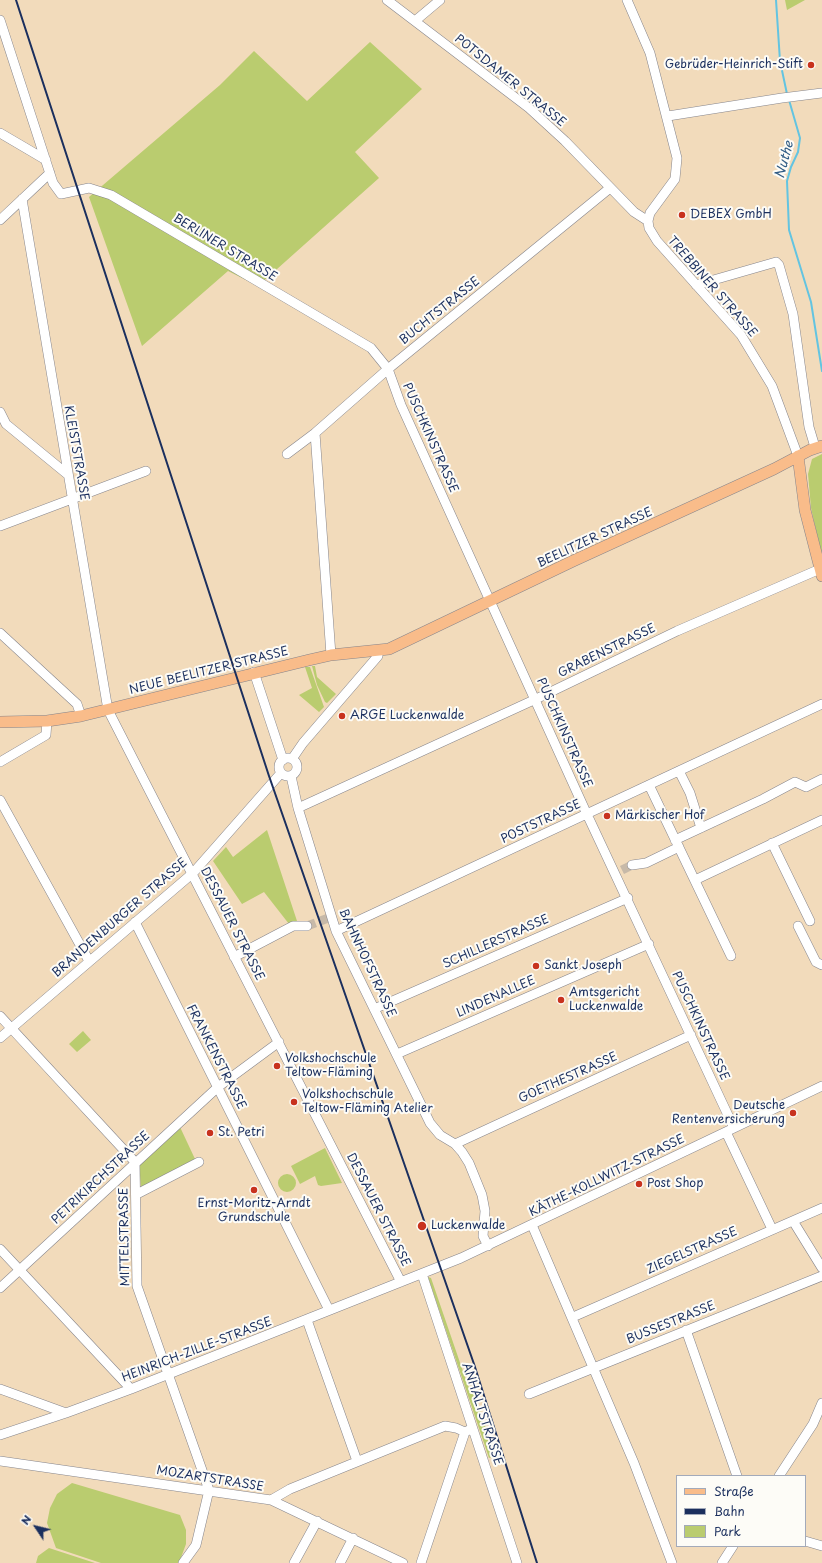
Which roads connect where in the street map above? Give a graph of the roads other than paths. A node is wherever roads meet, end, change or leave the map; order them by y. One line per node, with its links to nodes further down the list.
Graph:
1 (387, 0): 5 (street, POTSDAMER STRASSE)
2 (440, 0): 5 (street)
3 (627, 0): 7 (street)
4 (0, 20): 9 (street)
5 (415, 21): 11 (street, POTSDAMER STRASSE)
6 (822, 93): 7 (street)
7 (668, 116): 14 (street)
8 (0, 133): 9 (street)
9 (46, 160): 10 (street)
10 (50, 173): 12 (street); 16 (street, BERLINER STRASSE)
11 (610, 188): 14 (street, POTSDAMER STRASSE); 17 (street, BUCHTSTRASSE)
12 (22, 199): 13 (street); 24 (street, KLEISTSTRASSE)
13 (0, 220)
14 (648, 220): 15 (street, TREBBINER STRASSE)
15 (696, 285): 20 (street); 22 (street, TREBBINER STRASSE)
16 (371, 348): 17 (street, PUSCHKINSTRASSE)
17 (388, 369): 19 (street, BUCHTSTRASSE); 28 (street, PUSCHKINSTRASSE)
18 (0, 412): 24 (street)
19 (315, 433): 21 (street, BUCHTSTRASSE); 31 (street)
20 (819, 446): 22 (main road, BEELITZER STRASSE)
21 (287, 454)
22 (798, 456): 27 (main road); 28 (main road, BEELITZER STRASSE)
23 (146, 471): 25 (street)
24 (67, 474): 25 (street, KLEISTSTRASSE)
25 (72, 500): 26 (street); 35 (street, KLEISTSTRASSE)
26 (0, 526)
27 (821, 573): 33 (street, GRABENSTRASSE)
28 (491, 601): 30 (main road, BEELITZER STRASSE); 33 (street, PUSCHKINSTRASSE)
29 (0, 633): 36 (street)
30 (378, 651): 31 (main road, NEUE BEELITZER STRASSE); 39 (street)
31 (331, 655): 32 (main road, NEUE BEELITZER STRASSE)
32 (254, 672): 35 (main road, NEUE BEELITZER STRASSE); 39 (street)
33 (536, 699): 46 (street, GRABENSTRASSE); 47 (street, PUSCHKINSTRASSE)
34 (822, 704): 41 (street, POSTSTRASSE)
35 (108, 710): 36 (main road, NEUE BEELITZER STRASSE); 53 (street, DESSAUER STRASSE)
36 (81, 716): 37 (main road, NEUE BEELITZER STRASSE)
37 (47, 720): 38 (main road, NEUE BEELITZER STRASSE); 40 (street)
38 (0, 722)
39 (288, 759): 42 (street); 42 (street)
40 (0, 762)
41 (679, 771): 44 (street, POSTSTRASSE); 49 (street)
42 (286, 775): 46 (street, BAHNHOFSTRASSE); 53 (street, BRANDENBURGER STRASSE)
43 (822, 779): 49 (street)
44 (649, 785): 47 (street, POSTSTRASSE); 50 (street)
45 (0, 800): 64 (street)
46 (298, 808): 60 (street, BAHNHOFSTRASSE)
47 (587, 814): 55 (street, PUSCHKINSTRASSE); 60 (street, POSTSTRASSE)
48 (822, 820): 51 (street)
49 (701, 828): 50 (street)
50 (677, 843): 52 (street); 54 (street)
51 (772, 843): 54 (street); 56 (street)
52 (632, 865)
53 (193, 873): 57 (street, BRANDENBURGER STRASSE); 62 (street, DESSAUER STRASSE)
54 (695, 880): 63 (street)
55 (628, 898): 61 (street, PUSCHKINSTRASSE); 66 (street, SCHILLERSTRASSE)
56 (810, 921)
57 (135, 922): 64 (street, BRANDENBURGER STRASSE); 74 (street, FRANKENSTRASSE)
58 (307, 926): 62 (street)
59 (798, 926): 65 (street)
60 (336, 931): 66 (street, BAHNHOFSTRASSE)
61 (649, 944): 69 (street, PUSCHKINSTRASSE); 72 (street, LINDENALLEE)
62 (234, 956): 71 (street, DESSAUER STRASSE)
63 (731, 956)
64 (89, 961): 68 (street, BRANDENBURGER STRASSE)
65 (822, 965)
66 (374, 1009): 72 (street, BAHNHOFSTRASSE)
67 (0, 1016): 68 (street)
68 (11, 1028): 70 (street, BRANDENBURGER STRASSE); 77 (street)
69 (691, 1035): 75 (street, PUSCHKINSTRASSE); 76 (street, GOETHESTRASSE)
70 (0, 1038)
71 (278, 1042): 74 (street); 90 (street, DESSAUER STRASSE)
72 (397, 1054): 76 (street, BAHNHOFSTRASSE)
73 (822, 1086): 75 (street, KÄTHE-KOLLWITZ-STRASSE)
74 (218, 1087): 77 (street, PETRIKIRCHSTRASSE); 92 (street, FRANKENSTRASSE)
75 (730, 1130): 82 (street, KÄTHE-KOLLWITZ-STRASSE); 83 (street, PUSCHKINSTRASSE)
76 (455, 1144): 84 (street, BAHNHOFSTRASSE)
77 (135, 1162): 79 (street, MITTELSTRASSE); 87 (street, PETRIKIRCHSTRASSE)
78 (199, 1162): 79 (street)
79 (137, 1194): 97 (street, MITTELSTRASSE)
80 (822, 1208): 81 (street, ZIEGELSTRASSE)
81 (793, 1221): 83 (street, ZIEGELSTRASSE); 86 (street)
82 (532, 1225): 84 (street, KÄTHE-KOLLWITZ-STRASSE); 93 (street)
83 (772, 1229): 93 (street, ZIEGELSTRASSE)
84 (488, 1246): 88 (street, KÄTHE-KOLLWITZ-STRASSE)
85 (0, 1249): 87 (street)
86 (822, 1268)
87 (19, 1269): 91 (street, PETRIKIRCHSTRASSE); 99 (street)
88 (422, 1274): 90 (street, KÄTHE-KOLLWITZ-STRASSE); 103 (street, ANHALTSTRASSE)
89 (822, 1276): 95 (street, BUSSESTRASSE)
90 (401, 1282): 92 (street, HEINRICH-ZILLE-STRASSE)
91 (0, 1288)
92 (329, 1310): 94 (street, HEINRICH-ZILLE-STRASSE)
93 (573, 1317): 96 (street)
94 (306, 1320): 97 (street, HEINRICH-ZILLE-STRASSE); 107 (street)
95 (686, 1330): 96 (street, BUSSESTRASSE); 108 (street)
96 (594, 1368): 100 (street, BUSSESTRASSE); 123 (street)
97 (167, 1374): 99 (street, HEINRICH-ZILLE-STRASSE); 110 (street, MITTELSTRASSE)
98 (0, 1389): 102 (street)
99 (131, 1389): 102 (street, HEINRICH-ZILLE-STRASSE)
100 (529, 1394)
101 (822, 1403): 109 (street)
102 (66, 1413): 105 (street, HEINRICH-ZILLE-STRASSE)
103 (474, 1427): 104 (street); 122 (street, ANHALTSTRASSE)
104 (465, 1432): 107 (street); 121 (street)
105 (0, 1435)
106 (0, 1461): 110 (street, MOZARTSTRASSE)
107 (357, 1461): 111 (street)
108 (737, 1475)
109 (780, 1475)
110 (209, 1490): 111 (street, MOZARTSTRASSE); 117 (street)
111 (271, 1500): 112 (street, MOZARTSTRASSE)
112 (317, 1521): 113 (street, MOZARTSTRASSE); 118 (street)
113 (354, 1538): 119 (street); 120 (street, MOZARTSTRASSE)
114 (806, 1541): 115 (street)
115 (822, 1546)
116 (733, 1547): 124 (street)
117 (183, 1563)
118 (294, 1563)
119 (340, 1563)
120 (403, 1563)
121 (420, 1563)
122 (517, 1563)
123 (672, 1563)
124 (722, 1563)

